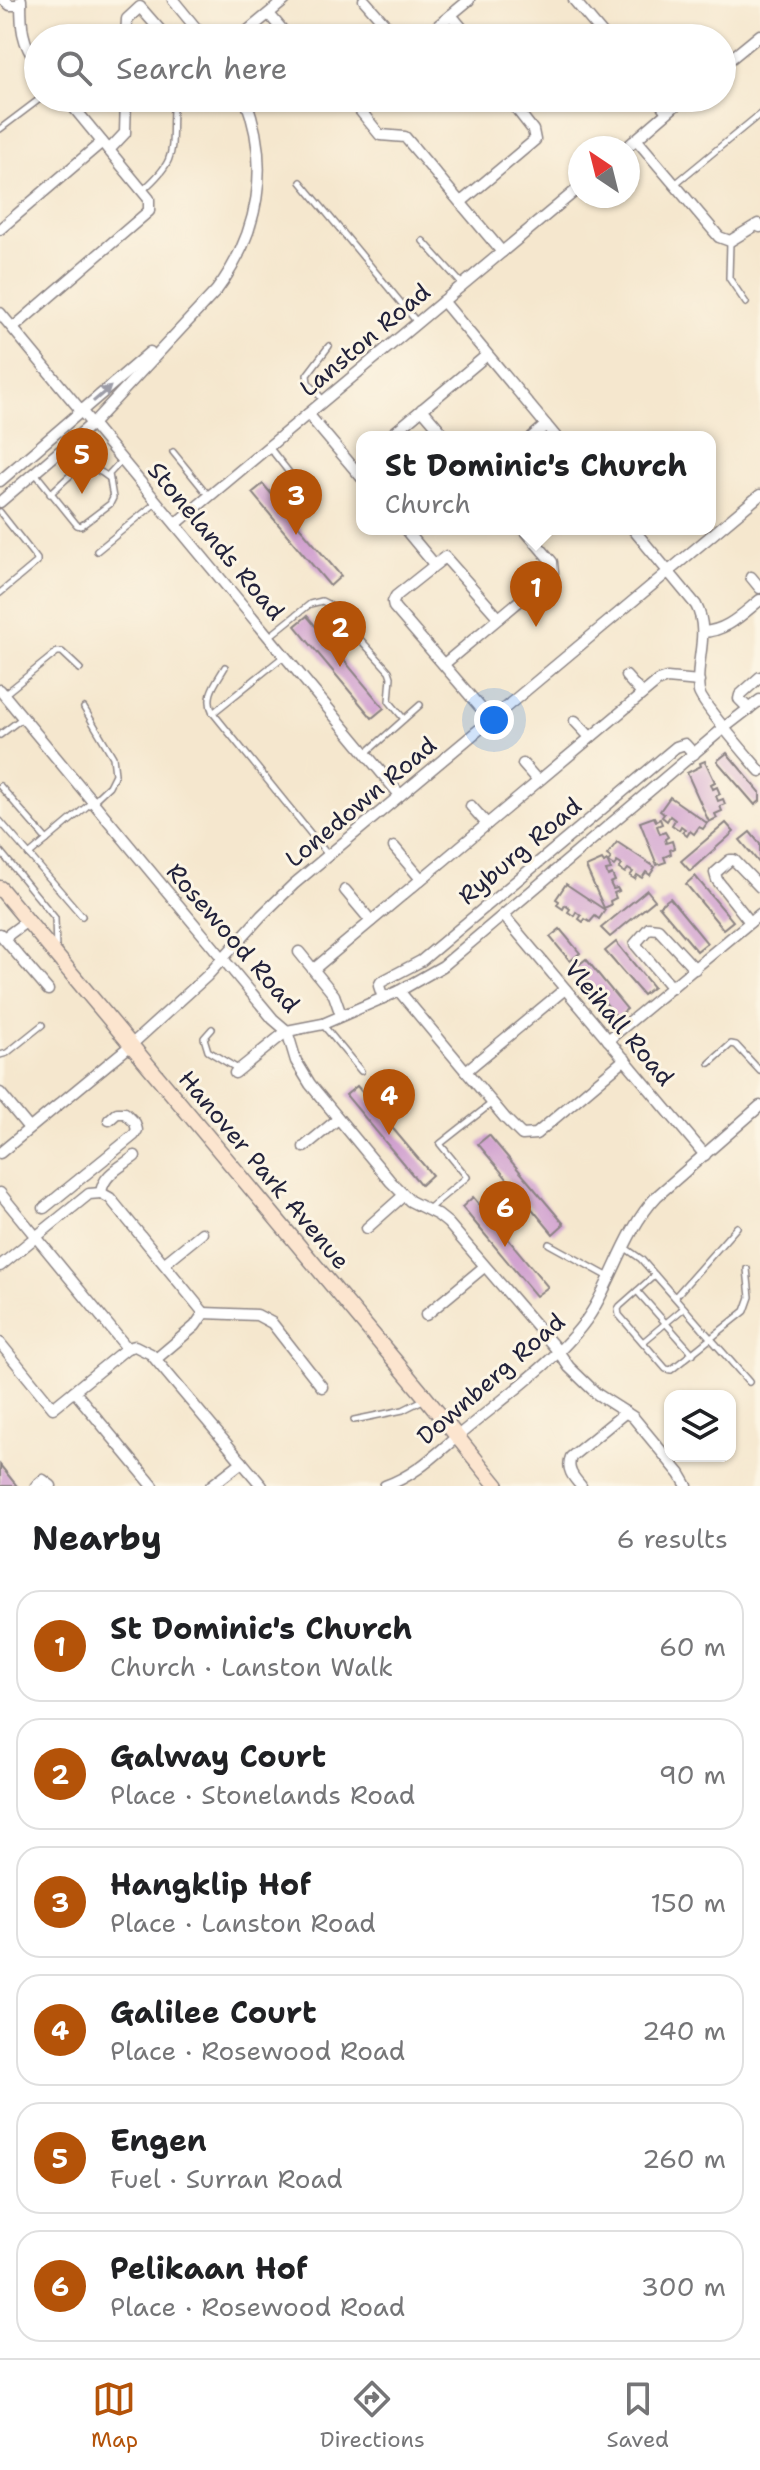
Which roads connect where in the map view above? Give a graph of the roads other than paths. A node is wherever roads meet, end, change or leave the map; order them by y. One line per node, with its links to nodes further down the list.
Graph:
1 (4, 0): 7 (street)
2 (173, 0): 13 (street)
3 (285, 0): 9 (street)
4 (364, 0): 16 (street)
5 (469, 0): 10 (street)
6 (578, 1): 19 (street)
7 (21, 3): 21 (street)
8 (137, 4): 11 (street); 12 (street)
9 (269, 14): 14 (street); 15 (street)
10 (451, 15): 17 (street); 18 (street)
11 (127, 24)
12 (155, 24)
13 (193, 24)
14 (256, 24)
15 (277, 24)
16 (385, 24)
17 (440, 24)
18 (458, 24)
19 (595, 24)
20 (760, 35): 22 (street)
21 (24, 45)
22 (736, 55)
23 (24, 111): 32 (lane)
24 (77, 112): 35 (street)
25 (126, 112): 35 (street)
26 (173, 112): 38 (lane)
27 (249, 112): 50 (street)
28 (363, 112): 40 (street)
29 (519, 112): 40 (street)
30 (667, 112): 33 (street)
31 (760, 114): 37 (lane)
32 (0, 129)
33 (639, 136)
34 (640, 144): 37 (street)
35 (105, 146): 38 (street); 42 (street)
36 (301, 182): 51 (lane)
37 (674, 185): 44 (street)
38 (143, 191): 52 (street)
39 (568, 197): 45 (street, Lanston Road)
40 (461, 202): 45 (street)
41 (759, 224): 44 (street)
42 (0, 229)
43 (423, 241): 46 (lane)
44 (730, 241): 48 (lane)
45 (502, 252): 46 (street, Lanston Road)
46 (463, 284): 47 (street, Lanston Road)
47 (443, 301): 51 (street, Lanston Road); 54 (street)
48 (746, 303)
49 (0, 313): 52 (street, Stonelands Road)
50 (186, 322): 57 (street, one-way to 50); 59 (street)
51 (417, 322): 55 (street, Lanston Road)
52 (13, 328): 57 (street, Stonelands Road)
53 (329, 346): 55 (lane)
54 (487, 355): 56 (street); 60 (street)
55 (323, 401): 58 (street, Lanston Road)
56 (422, 409): 61 (street); 62 (street)
57 (83, 411): 59 (street, Stonelands Road); 71 (street)
58 (308, 414): 65 (street, Lanston Road); 68 (street)
59 (93, 423): 67 (street, Stonelands Road); 69 (street)
60 (546, 425): 63 (street); 64 (street)
61 (396, 431)
62 (441, 431)
63 (539, 431)
64 (551, 431)
65 (269, 446): 73 (lane); 75 (street, Lanston Road)
66 (173, 452): 75 (lane)
67 (122, 459): 70 (lane); 77 (street, Stonelands Road)
68 (356, 462)
69 (34, 473): 72 (lane); 76 (street)
70 (109, 477): 72 (lane); 72 (lane)
71 (0, 481)
72 (50, 494)
73 (306, 494)
74 (760, 495): 80 (street, Lonedown Road)
75 (209, 496): 79 (street, Lanston Road)
76 (0, 502)
77 (157, 502): 79 (street, Stonelands Road); 85 (lane)
78 (0, 512): 90 (lane)
79 (176, 524): 94 (street, Stonelands Road)
80 (716, 533)
81 (410, 535): 86 (street)
82 (529, 535): 92 (street)
83 (638, 535): 87 (street)
84 (713, 535): 87 (street, Lonedown Road)
85 (97, 551)
86 (434, 564): 92 (street); 96 (street)
87 (669, 573): 93 (street); 111 (street, Lonedown Road)
88 (751, 577): 89 (street)
89 (760, 588)
90 (0, 593)
91 (760, 600): 93 (street)
92 (499, 618): 96 (street)
93 (703, 632): 101 (street)
94 (269, 637): 95 (street, Stonelands Road); 110 (lane)
95 (285, 656): 108 (lane); 116 (street, Stonelands Road)
96 (444, 664): 111 (street)
97 (225, 667): 108 (lane)
98 (80, 669): 102 (lane)
99 (626, 676): 103 (street)
100 (760, 677): 107 (street)
101 (699, 681): 103 (street); 113 (street)
102 (2, 692): 109 (street, Rosewood Road)
103 (642, 694): 115 (street)
104 (760, 700): 107 (street, Ryburg Road)
105 (420, 705): 110 (lane)
106 (84, 708): 123 (lane)
107 (749, 709): 113 (street, Ryburg Road)
108 (213, 713): 131 (lane)
109 (23, 717): 114 (lane); 123 (street, Rosewood Road)
110 (404, 719): 116 (lane)
111 (491, 720): 122 (street, Lonedown Road)
112 (575, 721): 115 (street)
113 (725, 727): 117 (street, Ryburg Road); 119 (street)
114 (0, 735)
115 (590, 737): 120 (street)
116 (365, 753): 122 (street, Stonelands Road)
117 (694, 754): 138 (street, Ryburg Road); 152 (street, Ryburg Road)
118 (523, 764): 120 (street)
119 (760, 771)
120 (538, 781): 126 (street)
121 (0, 786): 127 (lane)
122 (400, 795): 131 (street, Lonedown Road)
123 (92, 802): 127 (lane); 145 (street, Rosewood Road)
124 (471, 806): 126 (street)
125 (0, 821): 130 (lane)
126 (487, 824): 132 (street)
127 (47, 840): 130 (lane)
128 (394, 847): 132 (street)
129 (0, 851): 144 (lane)
130 (29, 855): 137 (lane)
131 (329, 856): 145 (street, Lonedown Road)
132 (421, 879): 140 (street)
133 (760, 887): 141 (street)
134 (0, 888): 139 (street, Hanover Park Avenue)
135 (345, 890): 140 (street)
136 (760, 914): 141 (street)
137 (82, 916)
138 (504, 916): 149 (street, Vleihall Road); 151 (street, Ryburg Road)
139 (27, 921): 142 (street); 144 (street, Hanover Park Avenue)
140 (371, 921): 146 (street)
141 (750, 922): 147 (street)
142 (2, 936): 150 (street)
143 (299, 952): 146 (street)
144 (56, 955): 159 (street, Hanover Park Avenue)
145 (223, 959): 157 (street, Rosewood Road); 159 (street, Lonedown Road)
146 (314, 969): 153 (street)
147 (695, 969): 148 (street); 148 (street)
148 (672, 988): 158 (street)
149 (565, 989): 158 (street, Vleihall Road); 165 (street)
150 (48, 990)
151 (399, 991): 152 (street, Ryburg Road); 165 (street)
152 (383, 998): 153 (street, Ryburg Road)
153 (341, 1015): 154 (street, Ryburg Road)
154 (323, 1024): 157 (street, Ryburg Road); 164 (lane)
155 (42, 1025): 160 (lane)
156 (212, 1029): 163 (lane)
157 (287, 1031): 163 (street); 170 (street, Rosewood Road)
158 (608, 1040): 161 (street, Vleihall Road)
159 (131, 1045): 172 (street, Lonedown Road); 212 (street, Hanover Park Avenue)
160 (0, 1055)
161 (625, 1059): 168 (street); 175 (street, Vleihall Road)
162 (710, 1063): 166 (lane)
163 (237, 1071)
164 (361, 1071)
165 (466, 1071): 168 (street)
166 (760, 1071)
167 (0, 1093): 172 (street)
168 (492, 1103): 183 (lane)
169 (760, 1106): 175 (street, Downberg Road)
170 (338, 1119): 173 (street); 180 (street, Rosewood Road)
171 (109, 1120): 177 (street)
172 (29, 1128): 174 (street, Lonedown Road)
173 (304, 1147)
174 (0, 1153)
175 (705, 1155): 189 (street, Downberg Road)
176 (135, 1156): 179 (street)
177 (67, 1190): 181 (street); 182 (street)
178 (0, 1193): 187 (street)
179 (101, 1193): 181 (street); 190 (street)
180 (403, 1196): 183 (street, Rosewood Road); 185 (street)
181 (77, 1203): 187 (street)
182 (44, 1208)
183 (427, 1210): 192 (street, Rosewood Road)
184 (737, 1227): 197 (lane)
185 (367, 1228)
186 (202, 1233): 190 (street)
187 (36, 1236): 191 (street); 205 (street)
188 (549, 1244): 195 (lane)
189 (623, 1247): 194 (lane); 195 (street, Downberg Road)
190 (165, 1263): 199 (street)
191 (0, 1266)
192 (484, 1267): 200 (street); 206 (street, Rosewood Road)
193 (747, 1269): 202 (lane)
194 (655, 1275): 196 (lane); 197 (lane)
195 (609, 1277): 206 (street, Downberg Road)
196 (637, 1291): 201 (lane); 203 (lane)
197 (675, 1297): 198 (lane)
198 (684, 1308): 201 (lane); 202 (lane)
199 (204, 1313): 208 (street); 210 (street)
200 (426, 1315)
201 (666, 1323): 203 (lane); 207 (lane)
202 (711, 1339): 207 (lane); 209 (lane)
203 (643, 1342): 207 (lane)
204 (0, 1343): 211 (street)
205 (127, 1348): 208 (street); 211 (street)
206 (558, 1351): 213 (street, Rosewood Road); 215 (street, Downberg Road)
207 (693, 1354)
208 (156, 1359): 216 (street)
209 (749, 1382)
210 (322, 1387)
211 (74, 1391): 218 (street)
212 (426, 1398): 214 (lane); 215 (street, Hanover Park Avenue)
213 (626, 1412): 222 (street); 223 (street, Rosewood Road)
214 (354, 1420)
215 (457, 1436): 217 (street, Hanover Park Avenue); 221 (street, Downberg Road)
216 (242, 1462): 219 (street); 220 (street)
217 (495, 1485)
218 (153, 1486)
219 (211, 1486)
220 (262, 1486)
221 (385, 1486)
222 (581, 1486)
223 (687, 1486)

